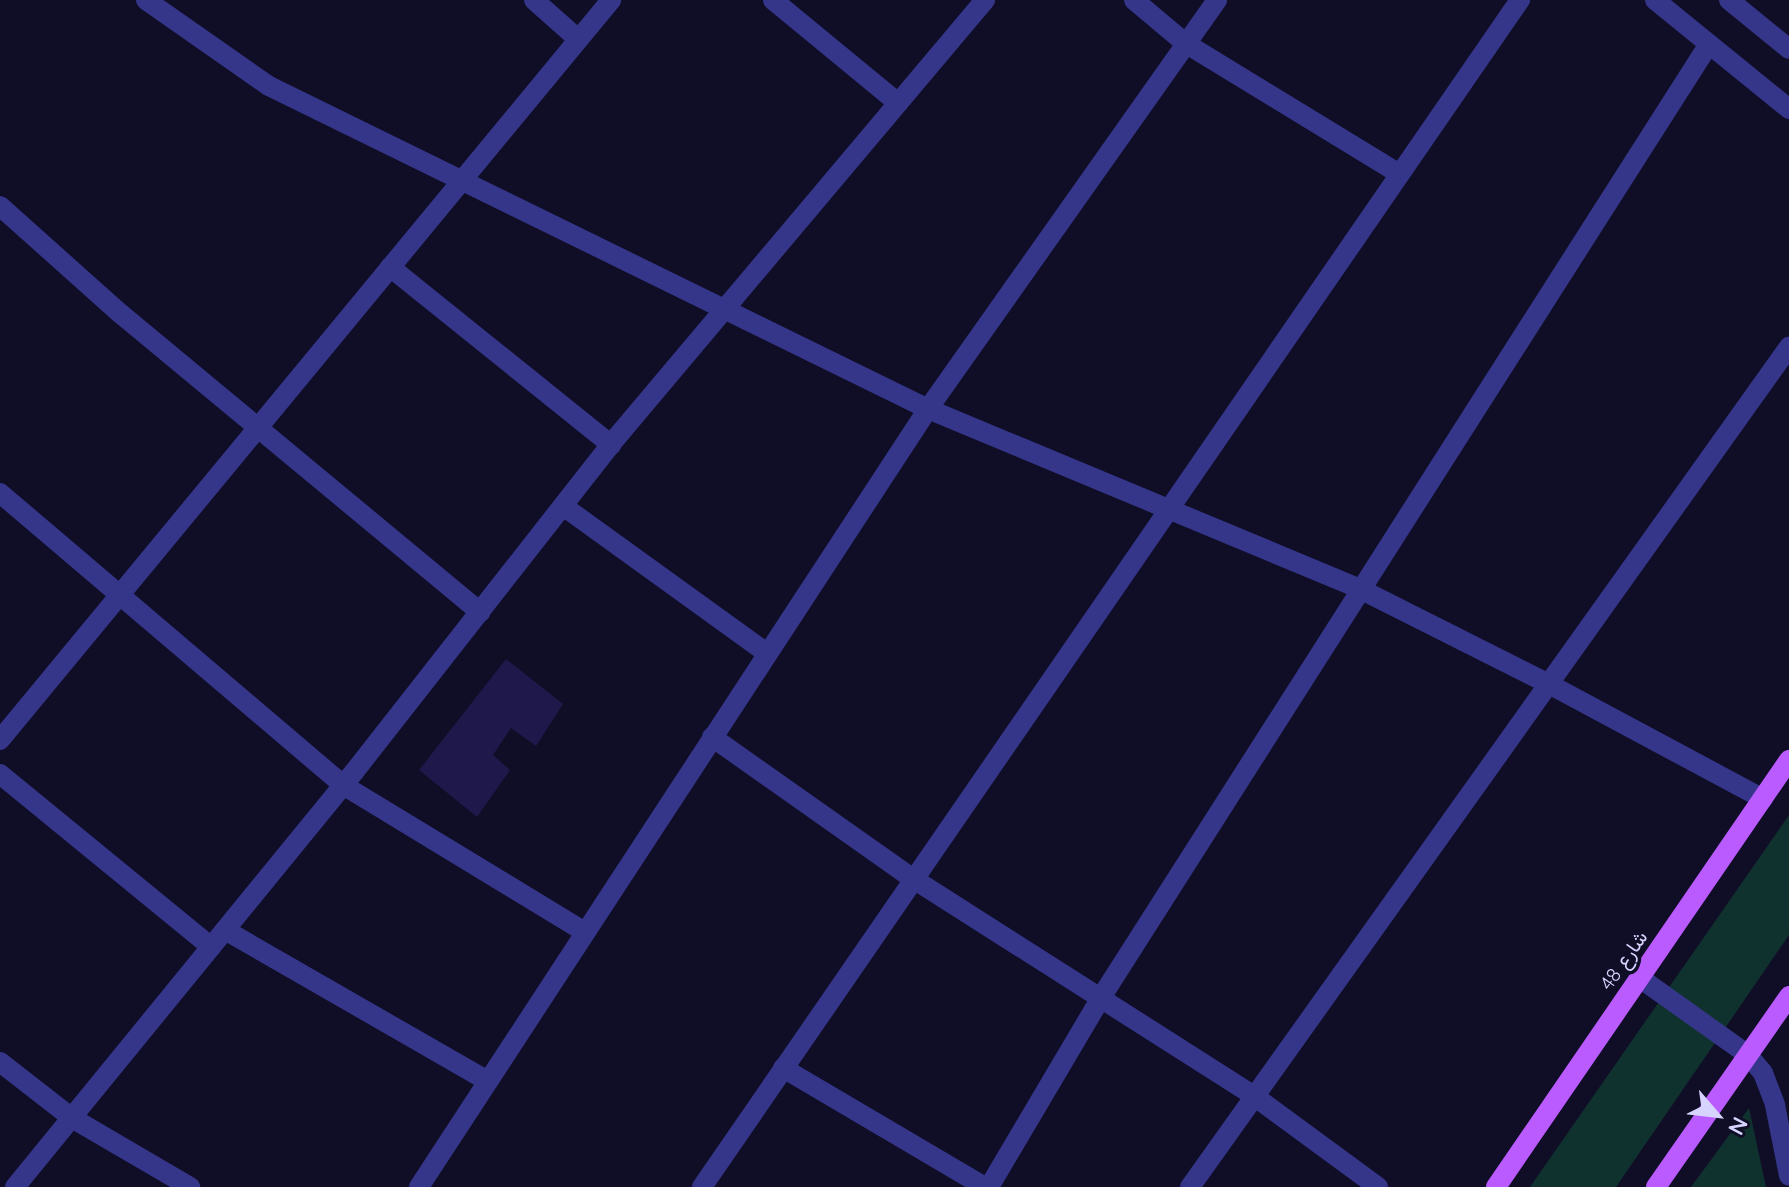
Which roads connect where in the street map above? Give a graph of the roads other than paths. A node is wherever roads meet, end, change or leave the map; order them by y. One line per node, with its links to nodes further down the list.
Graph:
1 (146, 0): 18 (street)
2 (534, 0): 11 (street)
3 (611, 0): 11 (street)
4 (773, 0): 15 (street)
5 (985, 0): 15 (street)
6 (1134, 0): 12 (street)
7 (1217, 0): 12 (street)
8 (1520, 0): 17 (street)
9 (1655, 0): 13 (street)
10 (1741, 4): 14 (street)
11 (578, 39): 18 (street)
12 (1185, 43): 17 (street); 23 (street)
13 (1709, 44): 16 (street); 29 (street)
14 (1789, 49)
15 (898, 103): 21 (street)
16 (1789, 109)
17 (1398, 173): 28 (street)
18 (462, 181): 20 (street); 21 (street)
19 (0, 206): 24 (street)
20 (390, 267): 24 (street); 25 (street)
21 (722, 309): 23 (street); 25 (street)
22 (1789, 347): 33 (street)
23 (928, 409): 28 (street); 32 (street)
24 (258, 427): 30 (street); 31 (street)
25 (611, 445): 27 (street)
26 (0, 493): 30 (street)
27 (563, 506): 31 (street); 32 (street)
28 (1171, 510): 29 (street); 40 (street)
29 (1362, 590): 33 (street); 45 (street)
30 (118, 597): 35 (street); 38 (street)
31 (480, 612): 38 (street)
32 (767, 653): 34 (street)
33 (1547, 683): 39 (street); 52 (street)
34 (712, 737): 40 (street); 42 (street)
35 (0, 740)
36 (1789, 760): 39 (main road, 48 شارع)
37 (0, 774): 43 (street)
38 (343, 785): 41 (street); 42 (street)
39 (1763, 799): 44 (main road, 48 شارع)
40 (912, 878): 45 (street); 49 (street)
41 (225, 930): 43 (street); 50 (street)
42 (585, 932): 50 (street)
43 (211, 947): 53 (street)
44 (1640, 978): 47 (street); 62 (main road, 48 شارع)
45 (1102, 996): 52 (street); 59 (street)
46 (1789, 996): 47 (main road)
47 (1748, 1055): 51 (street); 63 (main road)
48 (0, 1062): 53 (street)
49 (783, 1068): 58 (street); 59 (street)
50 (488, 1081): 57 (street)
51 (1780, 1087): 54 (street)
52 (1254, 1096): 60 (street); 61 (street)
53 (72, 1118): 55 (street); 56 (street)
54 (1789, 1176)
55 (15, 1187)
56 (190, 1187)
57 (419, 1187)
58 (702, 1187)
59 (987, 1187)
60 (1190, 1187)
61 (1378, 1187)
62 (1496, 1187)
63 (1656, 1187)

